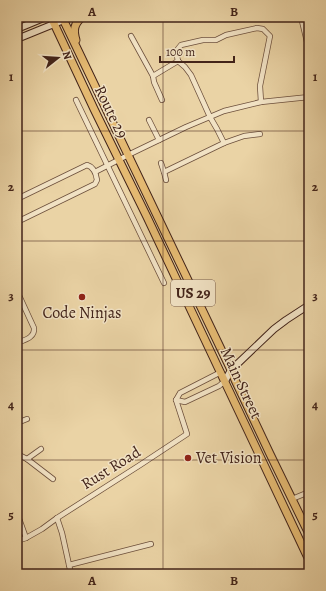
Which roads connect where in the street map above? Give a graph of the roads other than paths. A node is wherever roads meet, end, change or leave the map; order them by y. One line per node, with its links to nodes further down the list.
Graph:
1 (46, 17): 7 (main road)
2 (71, 17): 5 (main road)
3 (82, 17): 11 (main road)
4 (301, 17): 10 (street)
5 (63, 19): 6 (main road); 11 (main road, Route 29 / US 29)
6 (53, 20): 9 (main road); 24 (main road, Route 29 / US 29)
7 (17, 29)
8 (131, 36): 13 (street)
9 (17, 39)
10 (309, 50)
11 (83, 61): 23 (main road, Route 29 / US 29)
12 (178, 61): 13 (street); 17 (street); 18 (street)
13 (153, 76): 16 (street)
14 (309, 97): 17 (street)
15 (76, 100): 26 (street)
16 (162, 100)
17 (261, 102): 18 (street)
18 (210, 116): 21 (street); 22 (street)
19 (149, 120): 21 (street)
20 (260, 134): 22 (street)
21 (159, 140): 23 (street)
22 (224, 143): 28 (street)
23 (128, 155): 24 (street); 31 (main road, Route 29 / US 29)
24 (119, 160): 26 (street); 32 (main road, Route 29 / US 29)
25 (161, 163): 28 (street)
26 (108, 166): 27 (street); 34 (street)
27 (95, 172): 30 (street); 33 (street)
28 (164, 172): 29 (street)
29 (166, 180)
30 (17, 199)
31 (156, 216): 38 (main road, Main Street / US 29)
32 (147, 217): 39 (main road, Main Street / US 29)
33 (17, 222)
34 (164, 283)
35 (17, 291): 37 (street)
36 (309, 305): 38 (main road)
37 (17, 343)
38 (231, 370): 39 (main road); 40 (main road); 49 (main road, Main Street / US 29)
39 (221, 372): 40 (main road, Main Street / US 29); 41 (street)
40 (224, 381): 41 (street); 56 (main road, Main Street / US 29)
41 (176, 400): 51 (street, Rust Road)
42 (27, 419): 43 (street)
43 (17, 423)
44 (41, 449): 46 (street)
45 (17, 454): 46 (street)
46 (27, 459): 47 (street)
47 (53, 479)
48 (309, 492): 49 (street)
49 (292, 499): 52 (main road, Main Street / US 29)
50 (17, 513): 53 (street)
51 (57, 518): 53 (street, Rust Road); 57 (street)
52 (309, 534)
53 (26, 538): 54 (street, Rust Road)
54 (17, 541)
55 (151, 544): 57 (street)
56 (309, 560)
57 (69, 565): 58 (street)
58 (71, 574)

